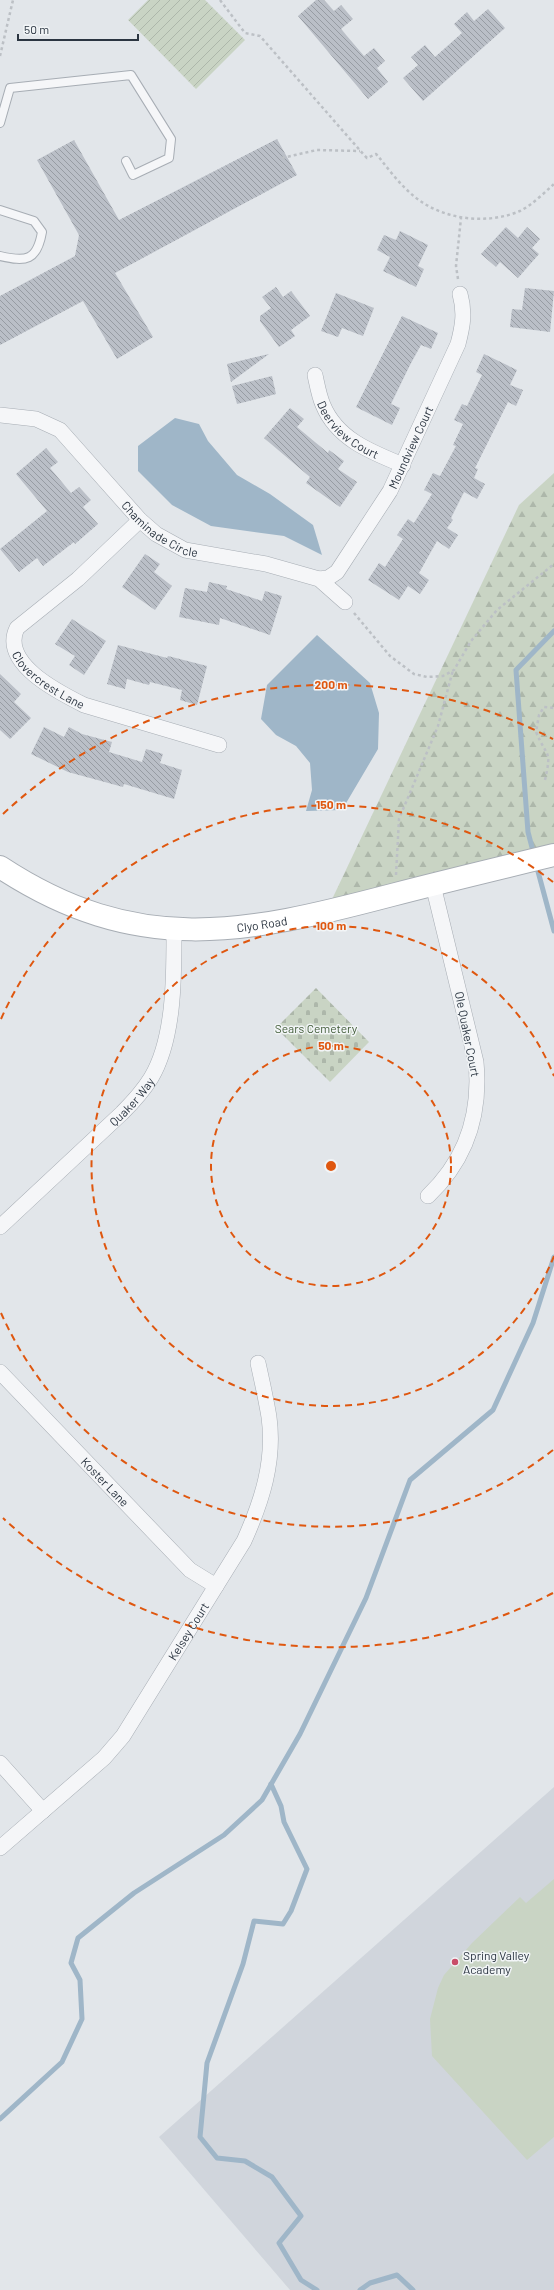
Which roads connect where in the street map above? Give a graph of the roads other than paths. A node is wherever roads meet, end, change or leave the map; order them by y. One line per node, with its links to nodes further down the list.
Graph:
1 (0, 123): 2 (lane)
2 (126, 161)
3 (0, 210): 4 (lane)
4 (0, 256)
5 (460, 294): 8 (street, Moundview Court)
6 (315, 375): 8 (street, Deerview Court)
7 (0, 415): 9 (street, Chaminade Circle)
8 (403, 465): 10 (street, Moundview Court)
9 (140, 520): 10 (street, Chaminade Circle); 12 (street, Clovercrest Lane)
10 (319, 579): 11 (street, Chaminade Circle)
11 (345, 602)
12 (219, 745)
13 (554, 855): 15 (street, Clyo Road)
14 (0, 867): 16 (street, Clyo Road)
15 (433, 885): 16 (street, Clyo Road); 17 (street, Ole Quaker Court)
16 (174, 929): 18 (street, Quaker Way)
17 (428, 1196)
18 (0, 1227)
19 (258, 1363): 21 (street, Kelsey Court)
20 (0, 1372): 21 (street, Koster Lane)
21 (216, 1586): 23 (street, Kelsey Court)
22 (0, 1763): 23 (street)
23 (43, 1811): 24 (street, Kelsey Court)
24 (0, 1848)

